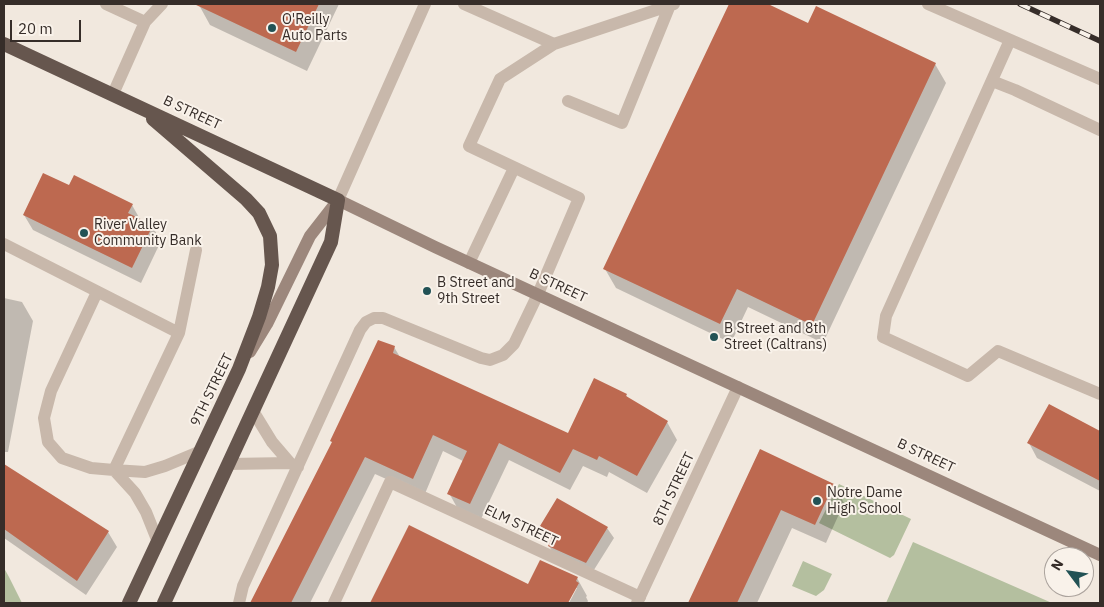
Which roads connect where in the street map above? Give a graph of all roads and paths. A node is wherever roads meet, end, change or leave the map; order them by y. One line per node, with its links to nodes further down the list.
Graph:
1 (106, 4): 7 (street)
2 (162, 4): 7 (street)
3 (425, 4): 18 (street, 9TH STREET)
4 (464, 4): 10 (street)
5 (672, 4): 10 (street); 14 (street)
6 (928, 4): 8 (street)
7 (145, 22): 13 (street)
8 (1010, 40): 11 (street); 12 (street)
9 (4, 44): 13 (highway, B STREET)
10 (554, 44): 17 (street)
11 (1100, 79)
12 (992, 81): 16 (street); 27 (street)
13 (113, 94): 15 (highway, B STREET)
14 (568, 101)
15 (140, 106): 18 (highway, B STREET); 25 (highway)
16 (1100, 130)
17 (514, 168): 21 (street); 23 (street)
18 (338, 200): 21 (main road, B STREET); 25 (main road, 9TH STREET); 28 (highway, 9TH STREET)
19 (4, 244): 22 (street)
20 (196, 250): 24 (street)
21 (469, 263): 23 (main road, B STREET)
22 (97, 292): 24 (street); 32 (street)
23 (538, 294): 26 (main road, B STREET); 31 (street)
24 (179, 333): 32 (street)
25 (239, 369): 29 (highway, 9TH STREET)
26 (738, 387): 34 (main road, B STREET); 36 (street, 8TH STREET)
27 (1100, 394)
28 (253, 411): 30 (highway, 9TH STREET); 31 (street)
29 (201, 451): 32 (street); 33 (highway, 9TH STREET)
30 (228, 464): 31 (street); 38 (highway, 9TH STREET)
31 (294, 465): 35 (street)
32 (114, 470): 33 (street)
33 (158, 542): 37 (highway, 9TH STREET)
34 (1100, 555)
35 (244, 586): 39 (street); 40 (street)
36 (638, 600): 41 (street, ELM STREET)
37 (129, 603)
38 (164, 603)
39 (232, 603)
40 (239, 603)
41 (334, 603)

